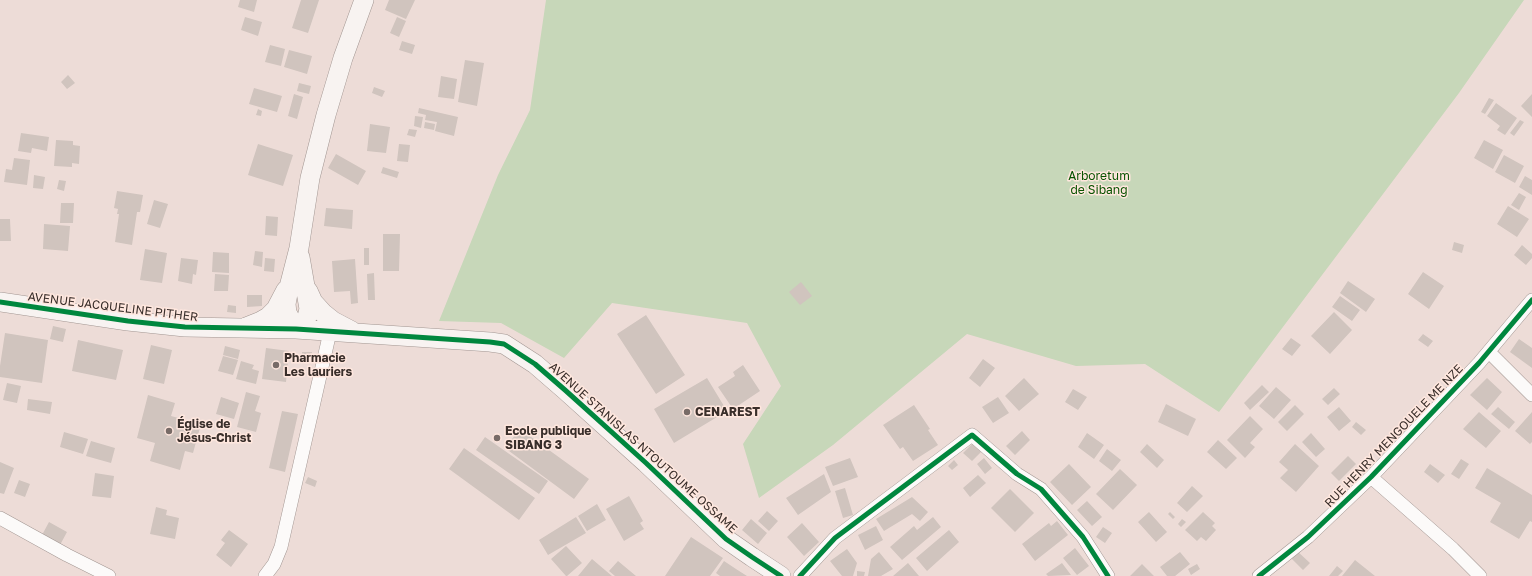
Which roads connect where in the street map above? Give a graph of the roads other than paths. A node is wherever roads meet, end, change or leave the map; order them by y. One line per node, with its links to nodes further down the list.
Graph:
1 (364, 0): 2 (street)
2 (298, 284): 5 (street); 6 (street); 8 (street)
3 (1532, 300): 9 (street, RUE HENRY MENGOUELE ME NZE)
4 (0, 302): 5 (street, AVENUE JACQUELINE PITHER)
5 (241, 329): 6 (street, AVENUE JACQUELINE PITHER)
6 (296, 329): 7 (street, AVENUE STANISLAS NTOUTOUME OSSAME)
7 (330, 332): 8 (street, AVENUE STANISLAS NTOUTOUME OSSAME); 14 (street)
8 (357, 333): 15 (street, AVENUE STANISLAS NTOUTOUME OSSAME)
9 (1489, 352): 10 (street); 11 (street, RUE HENRY MENGOUELE ME NZE)
10 (1532, 395)
11 (1371, 477): 18 (street, RUE HENRY MENGOUELE ME NZE); 19 (street)
12 (0, 518): 13 (street)
13 (109, 576)
14 (265, 576)
15 (781, 576)
16 (800, 576): 17 (street)
17 (1108, 576)
18 (1259, 576)
19 (1480, 576)

